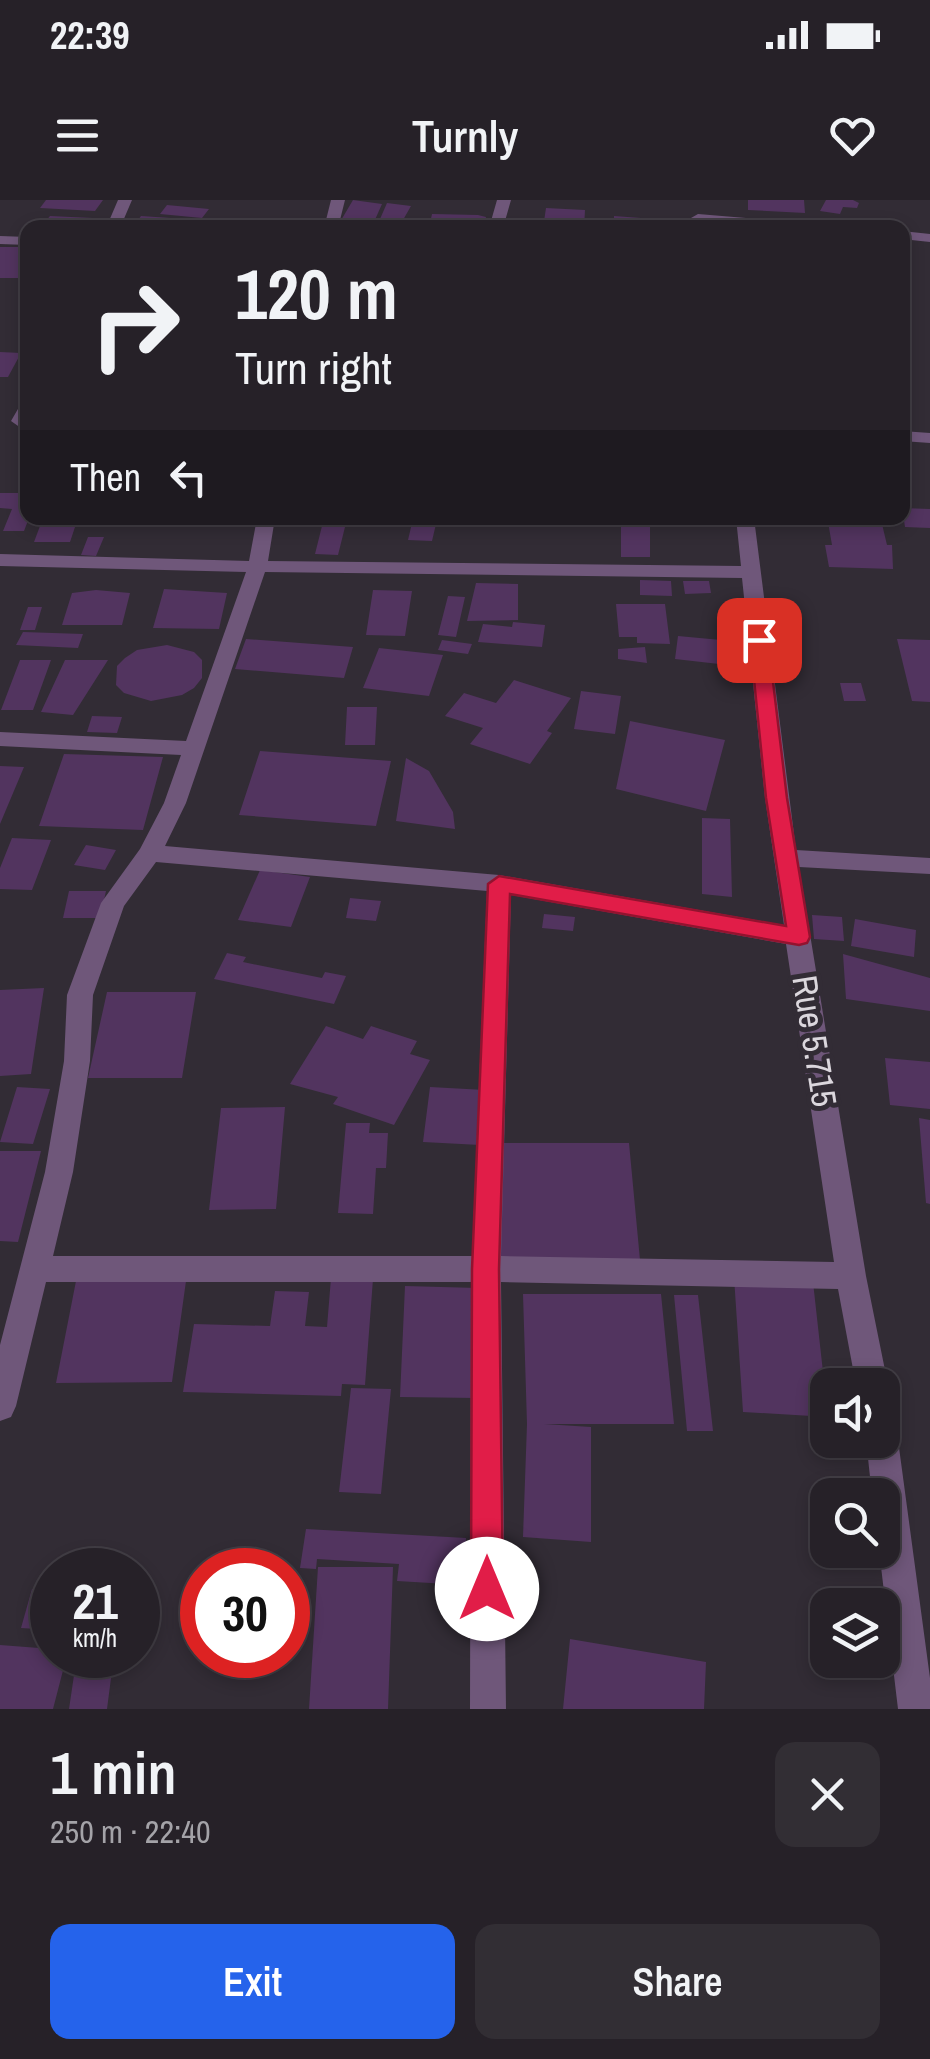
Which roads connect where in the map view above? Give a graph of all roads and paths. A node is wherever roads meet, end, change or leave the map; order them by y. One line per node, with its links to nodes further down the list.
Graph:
1 (265, 525): 4 (street)
2 (747, 525): 5 (street, Rue 5.715)
3 (0, 560): 4 (street)
4 (258, 566): 5 (street); 7 (street)
5 (752, 572): 9 (street, Rue 5.715)
6 (0, 739): 7 (street)
7 (194, 749): 8 (street)
8 (150, 853): 11 (street); 14 (street)
9 (786, 858): 10 (street); 12 (street, Rue 5.715)
10 (930, 866)
11 (499, 884): 12 (street); 13 (street)
12 (799, 937): 15 (street, Rue 5.715)
13 (486, 1269): 14 (street); 15 (street); 19 (street)
14 (33, 1270): 17 (street)
15 (851, 1276): 16 (street, Rue 5.715)
16 (869, 1368)
17 (0, 1406)
18 (884, 1458): 20 (street)
19 (488, 1709)
20 (916, 1709)

